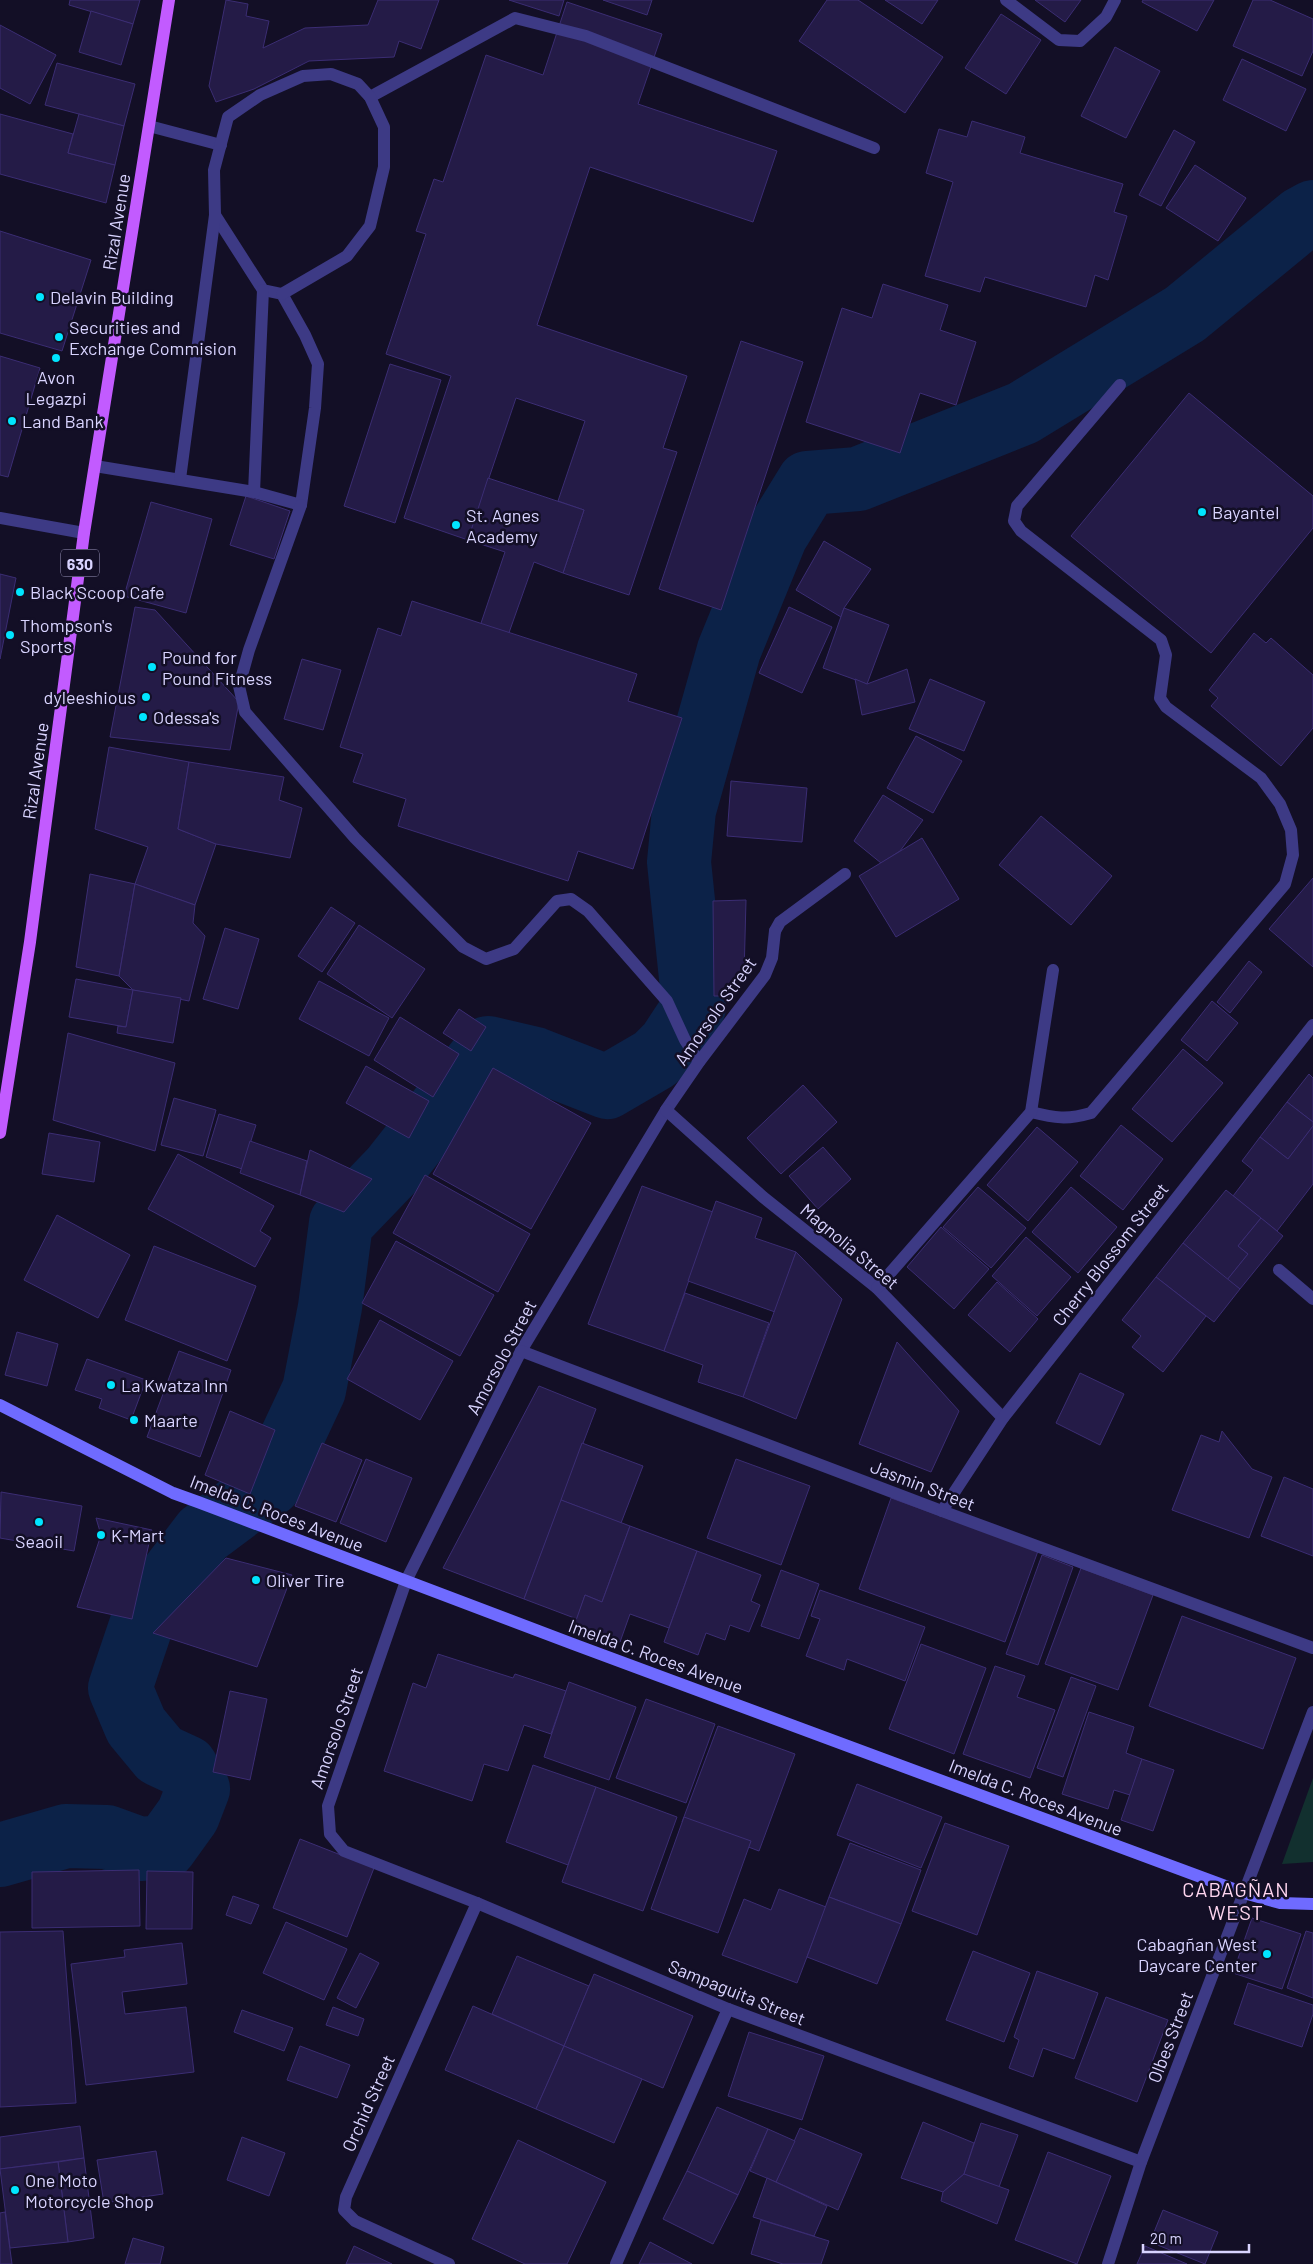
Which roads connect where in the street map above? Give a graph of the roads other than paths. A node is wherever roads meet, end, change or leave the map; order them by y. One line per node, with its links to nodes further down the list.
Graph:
1 (170, 0): 5 (main road, Rizal Avenue / 630)
2 (1006, 0): 3 (street)
3 (1116, 0)
4 (370, 97): 6 (street); 7 (street); 10 (street)
5 (149, 126): 6 (street); 12 (main road, Rizal Avenue / 630)
6 (221, 145): 8 (street)
7 (874, 148)
8 (215, 215): 9 (street); 13 (street)
9 (263, 290): 10 (street); 14 (street)
10 (282, 294): 15 (street)
11 (1120, 384): 23 (street)
12 (95, 466): 13 (street); 17 (main road, Rizal Avenue / 630)
13 (180, 479): 14 (street)
14 (254, 492): 15 (street)
15 (301, 505): 21 (street)
16 (0, 518): 17 (street)
17 (84, 533): 24 (main road, Rizal Avenue / 630)
18 (845, 874): 21 (street, Amorsolo Street)
19 (1053, 970): 23 (street)
20 (1313, 1025): 30 (street, Cherry Blossom Street)
21 (699, 1062): 22 (street, Amorsolo Street)
22 (666, 1110): 26 (street, Magnolia Street); 28 (street, Amorsolo Street)
23 (1031, 1112): 26 (street)
24 (0, 1133)
25 (1279, 1270): 27 (street)
26 (877, 1288): 30 (street, Magnolia Street)
27 (1313, 1299)
28 (522, 1351): 31 (street, Jasmin Street); 32 (street, Amorsolo Street)
29 (0, 1405): 32 (main road, Imelda C. Roces Avenue)
30 (1003, 1418): 31 (street, Cherry Blossom Street)
31 (942, 1511): 33 (street, Jasmin Street)
32 (406, 1581): 35 (street, Amorsolo Street); 36 (main road, Imelda C. Roces Avenue)
33 (1313, 1648)
34 (1313, 1712): 36 (street, Olbes Street)
35 (330, 1834): 37 (street, Sampaguita Street)
36 (1244, 1893): 38 (main road, Imelda C. Roces Avenue); 40 (street, Olbes Street)
37 (477, 1902): 39 (street, Sampaguita Street); 41 (street, Orchid Street)
38 (1313, 1904)
39 (728, 2009): 40 (street, Sampaguita Street); 42 (street)
40 (1142, 2162): 43 (street, Olbes Street)
41 (449, 2264)
42 (616, 2264)
43 (1108, 2264)

